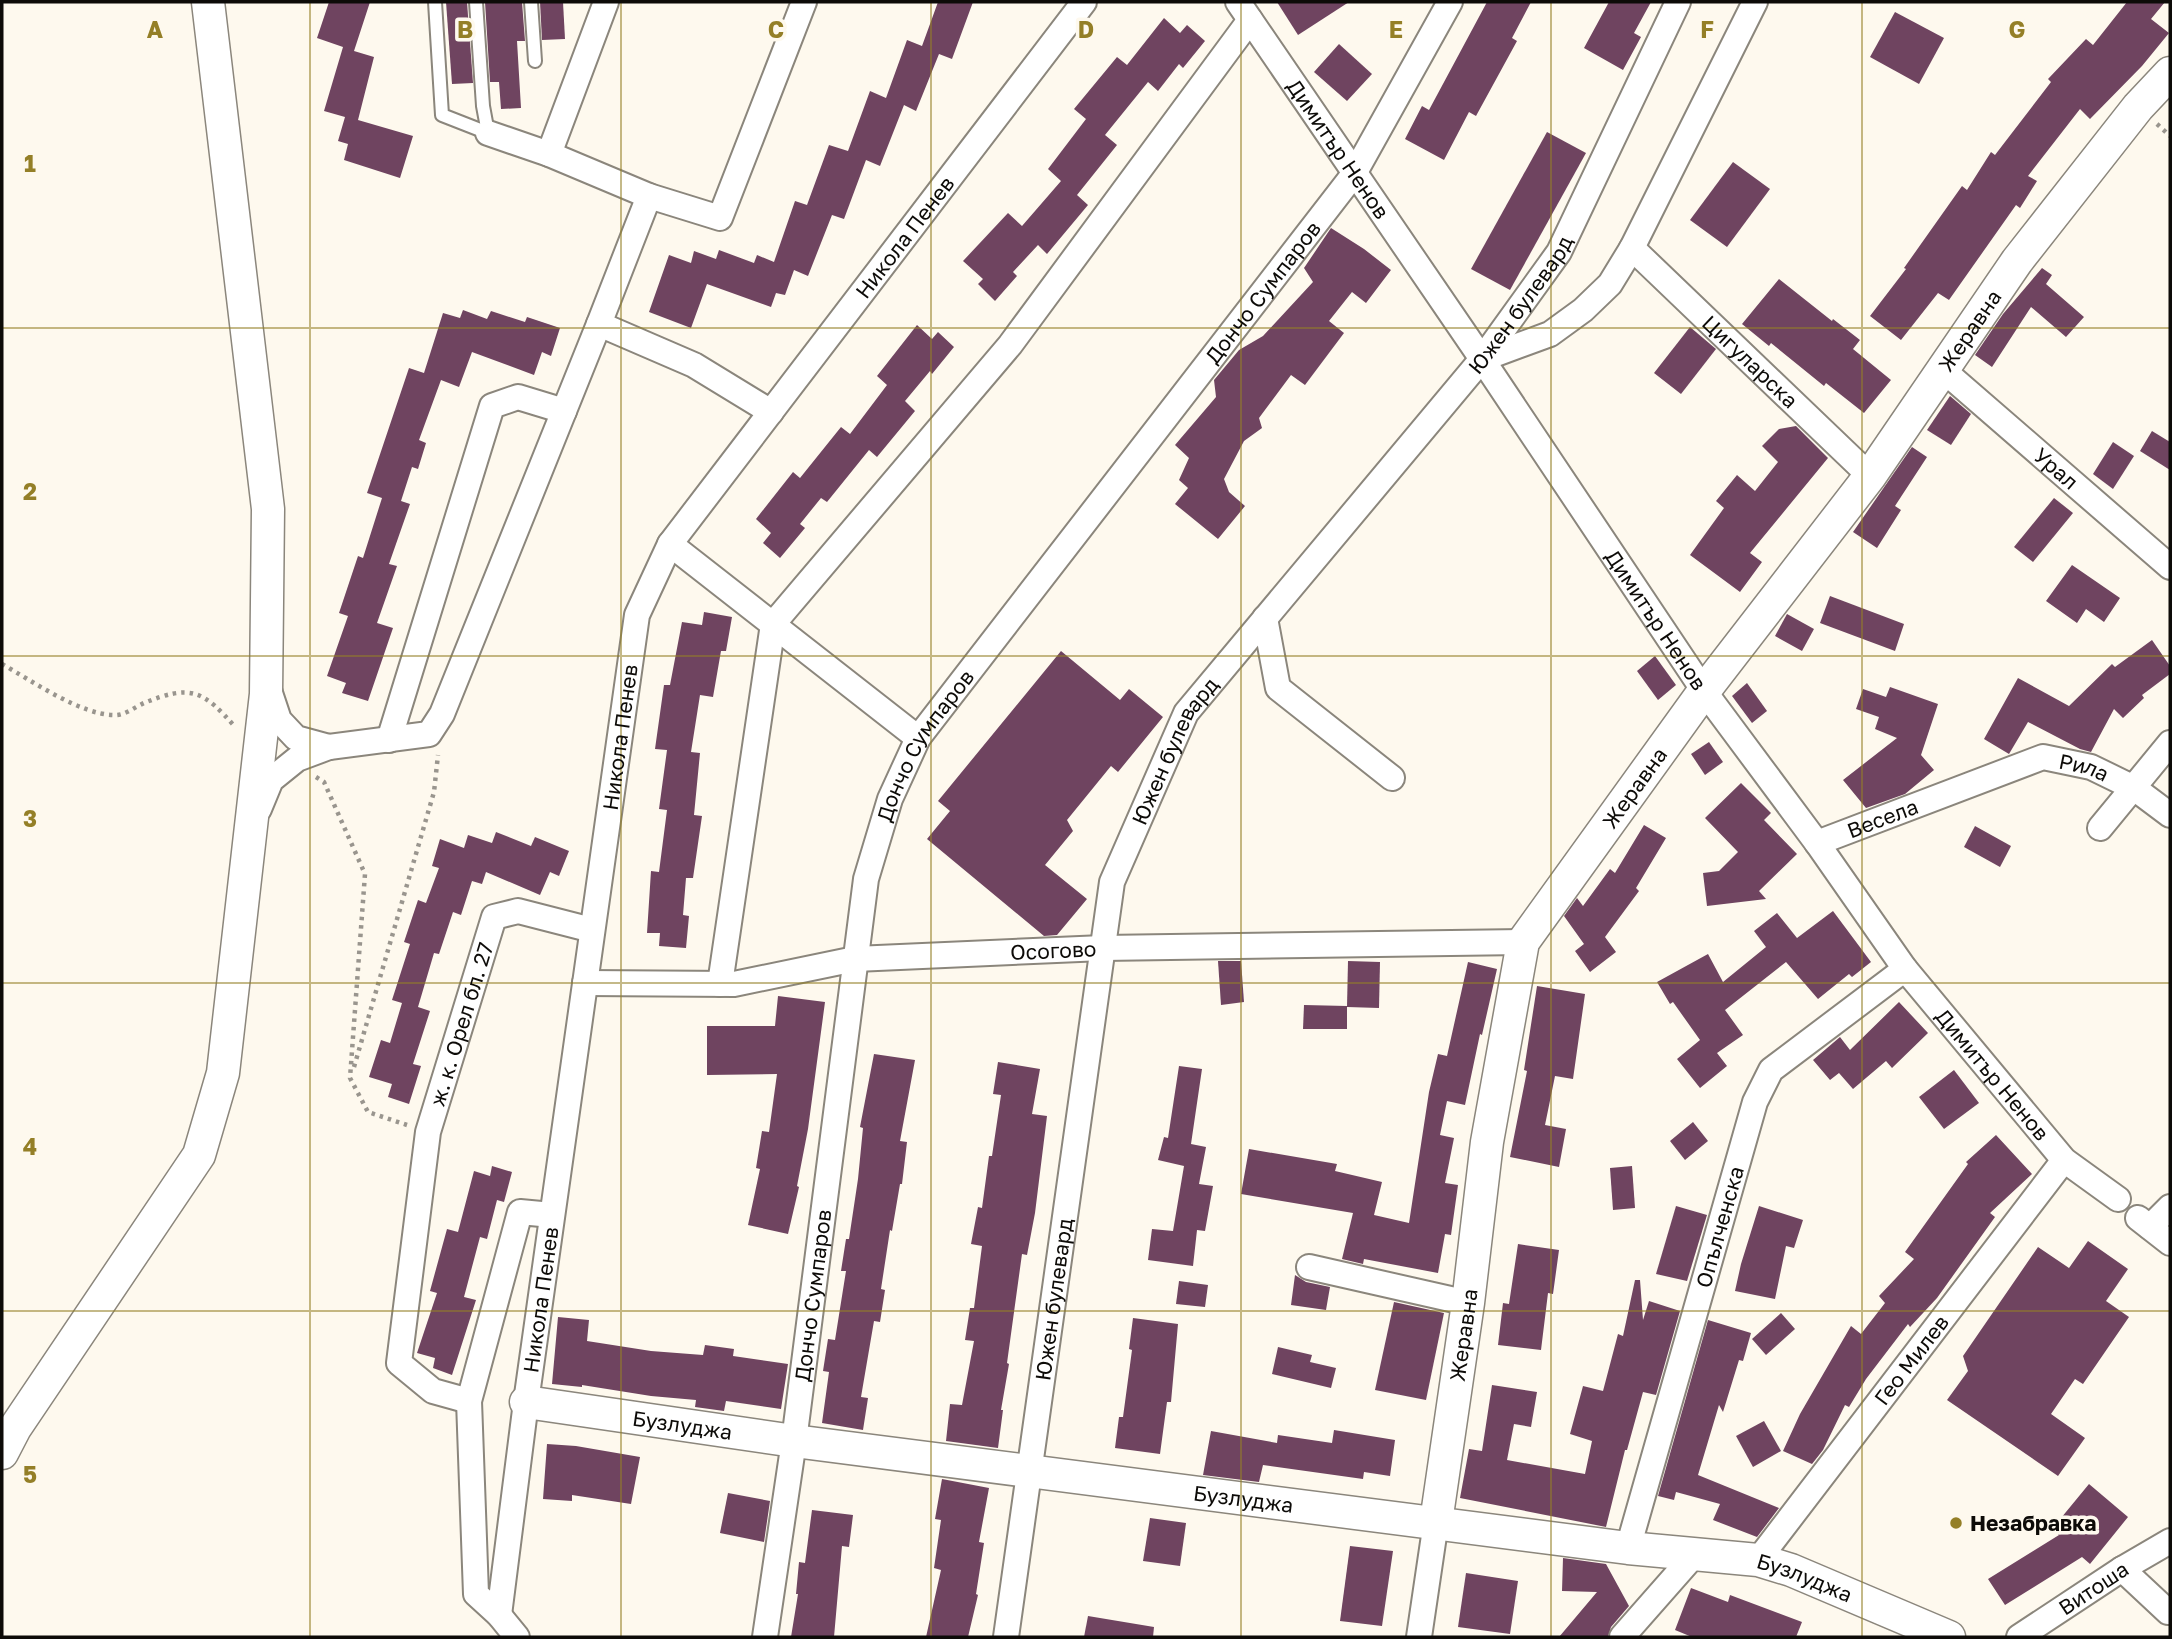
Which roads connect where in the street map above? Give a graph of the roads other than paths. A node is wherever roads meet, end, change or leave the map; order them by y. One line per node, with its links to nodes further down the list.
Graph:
1 (208, 2): 29 (street)
2 (435, 2): 14 (lane)
3 (476, 2): 14 (lane)
4 (531, 2): 12 (lane)
5 (606, 2): 15 (street)
6 (804, 2): 17 (street)
7 (1084, 2): 23 (street, Никола Пенев)
8 (1450, 2): 16 (street, Дончо Сумпаров)
9 (1678, 2): 20 (street, Южен булевард)
10 (1755, 2): 18 (street)
11 (1244, 11): 16 (street, Димитър Ненов); 28 (street)
12 (535, 61)
13 (2170, 73): 21 (street, Жеравна)
14 (488, 133): 15 (street)
15 (550, 154): 17 (street)
16 (1354, 174): 20 (street, Димитър Ненов); 31 (street, Дончо Сумпаров)
17 (649, 196): 19 (street)
18 (1632, 248): 20 (street); 24 (street, Цигуларска)
19 (599, 324): 22 (street); 23 (street)
20 (1482, 359): 27 (street, Южен булевард); 30 (street, Димитър Ненов)
21 (1943, 370): 24 (street, Жеравна); 26 (street, Урал)
22 (564, 411): 32 (street); 32 (street)
23 (771, 412): 25 (street, Никола Пенев)
24 (1870, 476): 30 (street, Жеравна)
25 (670, 544): 28 (street); 42 (street, Никола Пенев)
26 (2170, 568)
27 (1265, 618): 35 (street); 44 (street, Южен булевард)
28 (773, 624): 31 (street); 48 (street)
29 (266, 680): 34 (street); 40 (street)
30 (1704, 691): 41 (street, Димитър Ненов); 43 (street, Жеравна)
31 (918, 738): 45 (street, Дончо Сумпаров)
32 (389, 740): 34 (street)
33 (2170, 743): 36 (street)
34 (329, 747): 40 (street)
35 (1392, 778)
36 (2134, 789): 37 (street, Рила); 38 (street, Рила); 39 (street)
37 (1949, 793): 41 (street, Весела)
38 (2170, 815)
39 (2101, 828)
40 (250, 832): 59 (street)
41 (1817, 843): 46 (street, Димитър Ненов)
42 (592, 930): 47 (street, Никола Пенев); 56 (street, ж. к. Орел бл. 27)
43 (1523, 943): 44 (street, Осогово); 55 (street, Жеравна)
44 (1103, 948): 45 (street, Осогово); 60 (street, Южен булевард)
45 (855, 959): 48 (street, Осогово); 58 (street, Дончо Сумпаров)
46 (1905, 969): 49 (street, Димитър Ненов); 63 (street, Опълченска)
47 (584, 983): 48 (street, Осогово); 52 (street, Никола Пенев)
48 (720, 984)
49 (2064, 1160): 50 (street, Димитър Ненов); 65 (street, Гео Милев)
50 (2118, 1199)
51 (2170, 1207): 53 (street)
52 (552, 1215): 56 (street); 57 (street, Никола Пенев)
53 (2170, 1243)
54 (1309, 1267): 55 (street)
55 (1468, 1303): 61 (street, Жеравна)
56 (469, 1401): 68 (street)
57 (526, 1402): 58 (street, Бузлуджа); 68 (street, Никола Пенев)
58 (794, 1441): 60 (street, Бузлуджа); 70 (street, Дончо Сумпаров)
59 (2, 1453)
60 (1031, 1470): 61 (street, Бузлуджа); 71 (street, Южен булевард)
61 (1436, 1522): 63 (street, Бузлуджа); 72 (street, Жеравна)
62 (2170, 1541): 66 (street, Витоша)
63 (1628, 1548): 64 (street, Бузлуджа)
64 (1695, 1554): 65 (street, Бузлуджа); 73 (street)
65 (1758, 1560): 74 (street, Бузлуджа)
66 (2122, 1569): 67 (street); 75 (street, Витоша)
67 (2168, 1612)
68 (499, 1615): 69 (street)
69 (517, 1637)
70 (765, 1637)
71 (1006, 1637)
72 (1419, 1637)
73 (1622, 1637)
74 (1949, 1637)
75 (2019, 1637)

